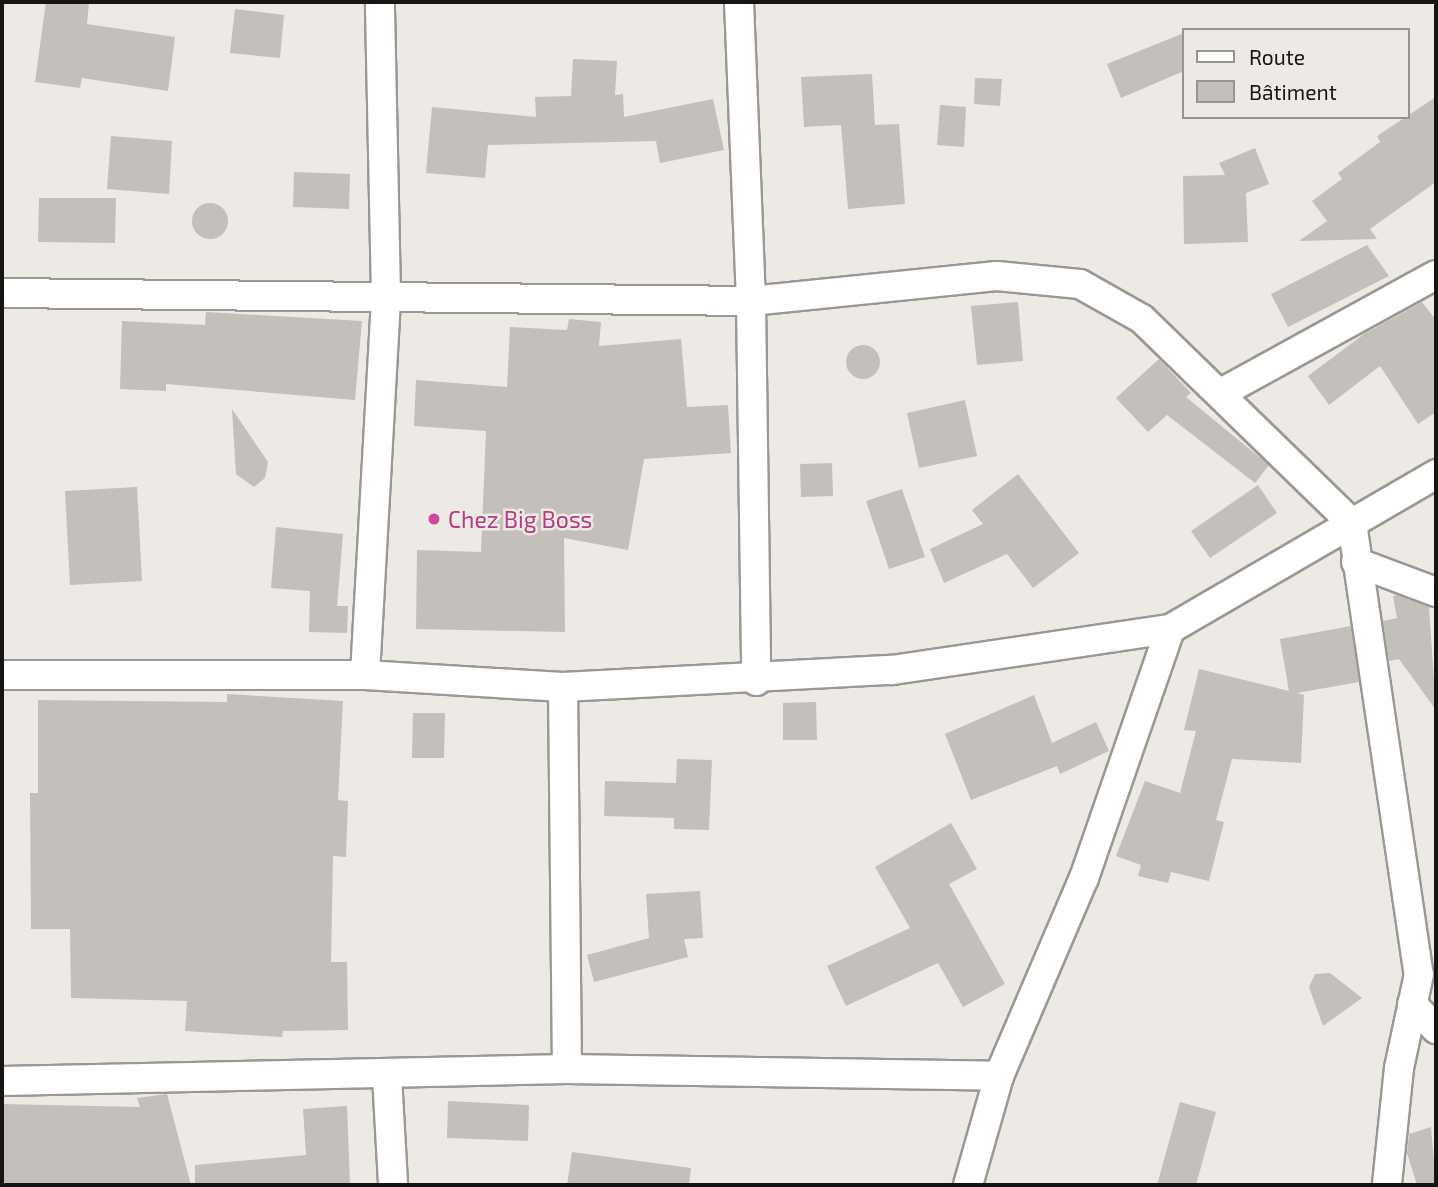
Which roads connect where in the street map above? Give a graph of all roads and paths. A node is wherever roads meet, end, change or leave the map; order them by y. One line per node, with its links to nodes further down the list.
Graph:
1 (380, 2): 5 (street)
2 (739, 2): 6 (street)
3 (1436, 275): 7 (street)
4 (2, 293): 5 (street)
5 (386, 295): 6 (street); 13 (street)
6 (751, 301): 7 (street); 15 (street)
7 (1221, 393): 9 (street)
8 (1436, 474): 9 (street)
9 (1352, 523): 10 (street); 12 (street)
10 (1356, 562): 11 (street); 17 (street)
11 (1436, 592)
12 (1170, 629): 15 (street); 21 (street)
13 (365, 675): 14 (street); 16 (street)
14 (2, 676)
15 (756, 681): 16 (street)
16 (562, 687): 19 (street)
17 (1412, 1004): 18 (street); 25 (street)
18 (1436, 1029)
19 (567, 1069): 20 (street); 21 (street)
20 (387, 1076): 22 (street); 23 (street)
21 (999, 1076): 24 (street)
22 (2, 1081)
23 (393, 1185)
24 (968, 1185)
25 (1387, 1185)

